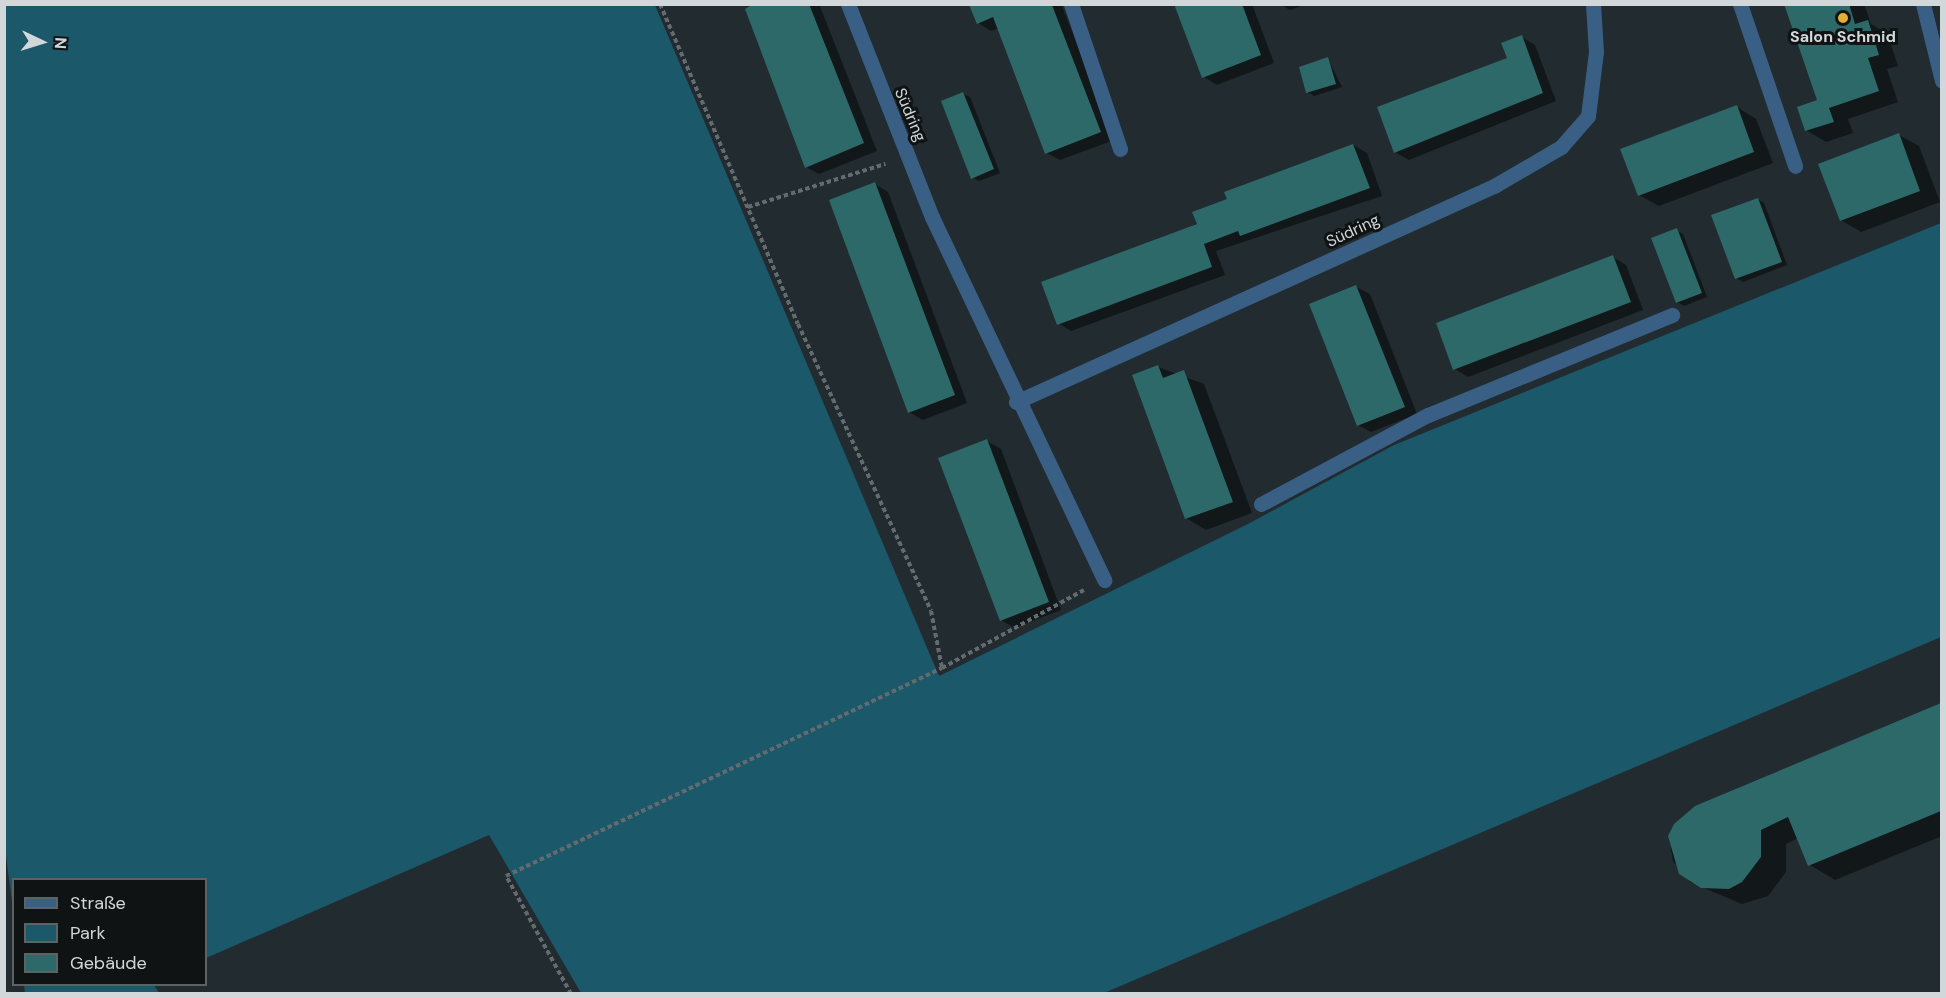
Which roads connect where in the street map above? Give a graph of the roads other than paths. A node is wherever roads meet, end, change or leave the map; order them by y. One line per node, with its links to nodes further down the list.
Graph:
1 (848, 4): 10 (street, Südring)
2 (1071, 4): 7 (street)
3 (1593, 4): 10 (street, Südring)
4 (1740, 4): 8 (street)
5 (1925, 5): 6 (street)
6 (1941, 81)
7 (1120, 149)
8 (1795, 166)
9 (1672, 315): 11 (street)
10 (1016, 402): 12 (street, Südring)
11 (1261, 504)
12 (1104, 580)

